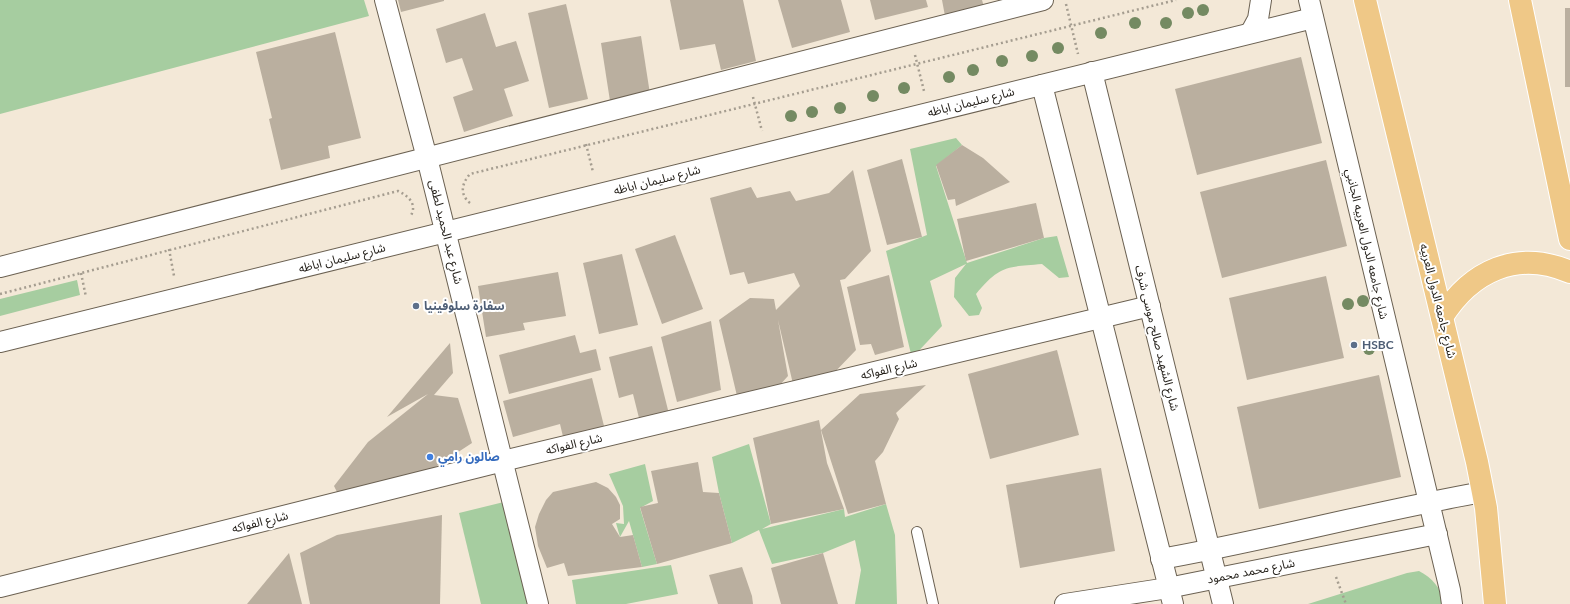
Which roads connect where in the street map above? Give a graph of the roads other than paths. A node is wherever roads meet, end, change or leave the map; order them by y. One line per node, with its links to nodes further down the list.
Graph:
1 (385, 0): 10 (street, شارع عبد الحميد لطفى)
2 (1043, 0): 10 (street)
3 (1261, 0): 7 (street)
4 (1364, 0): 17 (main road, شارع جامعه الدول العربيه)
5 (1520, 0): 11 (main road)
6 (1311, 9): 7 (street, شارع سليمان اباظه); 22 (street, شارع جامعه الدول العربيه الجانبي)
7 (1251, 32): 8 (street, شارع سليمان اباظه)
8 (1088, 74): 9 (street, شارع سليمان اباظه); 16 (street, شارع الشهيد صالح موسى شرف)
9 (1042, 85): 12 (street, شارع سليمان اباظه); 18 (street)
10 (427, 158): 12 (street, شارع عبد الحميد لطفى); 14 (street)
11 (1566, 199): 13 (main road)
12 (446, 232): 19 (street, شارع سليمان اباظه); 20 (street, شارع عبد الحميد لطفى)
13 (1570, 239)
14 (0, 267)
15 (1570, 272): 17 (main road)
16 (1150, 306): 18 (street, شارع الفواكه); 25 (street, شارع الشهيد صالح موسى شرف)
17 (1442, 317): 21 (main road, شارع جامعه الدول العربيه)
18 (1101, 319): 20 (street, شارع الفواكه); 26 (street)
19 (0, 342)
20 (502, 461): 28 (street, شارع الفواكه); 30 (street, شارع عبد الحميد لطفى)
21 (1483, 492): 22 (street); 35 (main road, شارع جامعه الدول العربيه)
22 (1428, 502): 24 (street, شارع جامعه الدول العربيه الجانبي); 25 (street)
23 (917, 532): 31 (lane)
24 (1437, 534): 27 (street, شارع محمد محمود); 34 (street, شارع جامعه الدول العربيه الجانبي)
25 (1209, 550): 26 (street); 27 (street, شارع الشهيد صالح موسى شرف)
26 (1161, 559): 29 (street)
27 (1216, 577): 29 (street, شارع محمد محمود); 33 (street, شارع الشهيد صالح موسى شرف)
28 (0, 587)
29 (1170, 596): 32 (street, شارع محمد محمود)
30 (538, 604)
31 (933, 604)
32 (1065, 604)
33 (1223, 604)
34 (1452, 604)
35 (1495, 604)

